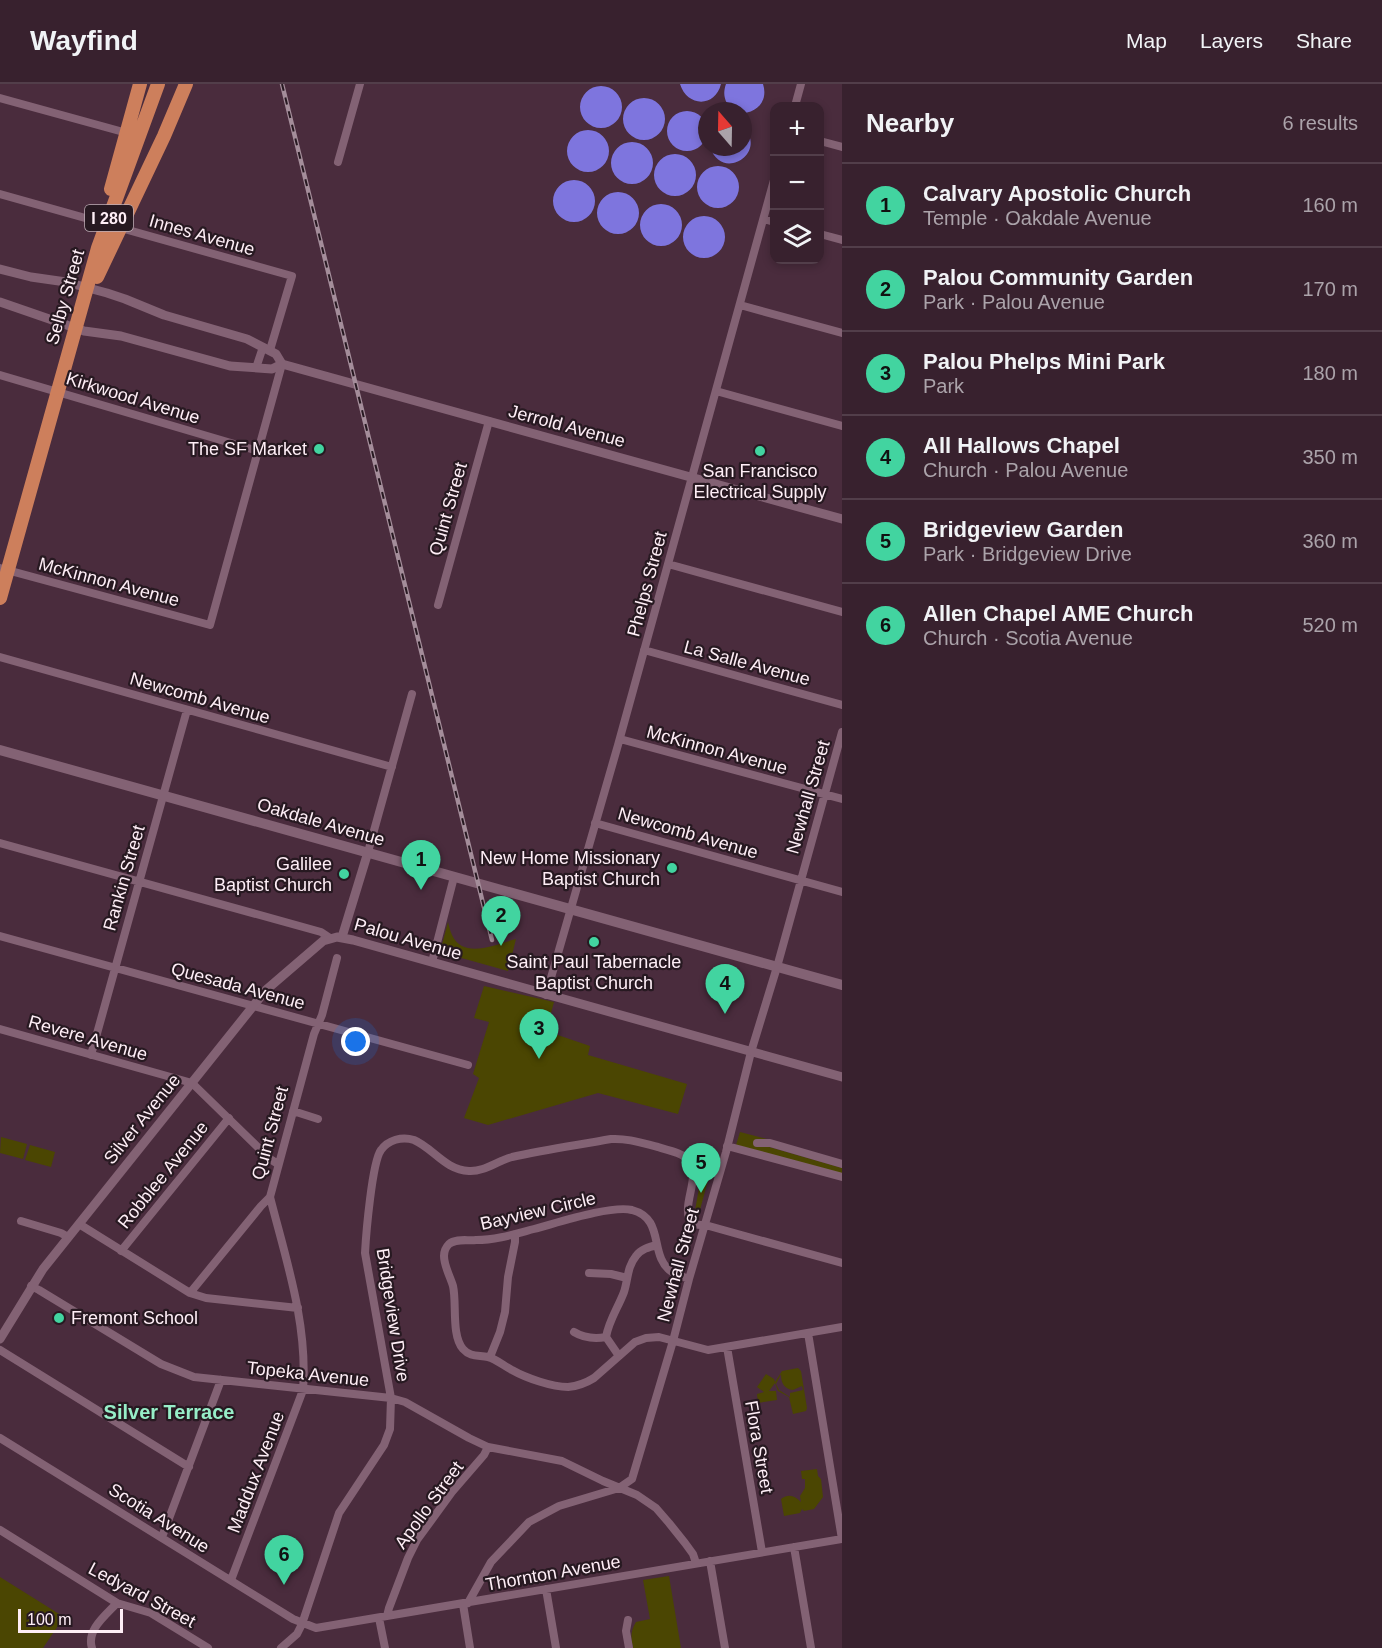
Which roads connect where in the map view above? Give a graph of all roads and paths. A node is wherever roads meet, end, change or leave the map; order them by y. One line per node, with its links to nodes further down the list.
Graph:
1 (140, 84): 8 (street, Selby Street); 23 (highway, I 280)
2 (158, 84): 26 (highway, I 280)
3 (186, 84): 26 (highway)
4 (360, 84): 11 (street)
5 (801, 84): 7 (street)
6 (0, 98): 8 (street)
7 (796, 102)
8 (127, 133): 16 (street, Selby Street)
9 (824, 142): 10 (street)
10 (842, 147)
11 (338, 162)
12 (0, 194): 16 (street, Innes Avenue)
13 (770, 196): 14 (street, Phelps Street)
14 (764, 219): 15 (street); 22 (street, Phelps Street)
15 (770, 221)
16 (102, 223): 20 (street, Selby Street); 25 (street, Innes Avenue)
17 (824, 235): 18 (street)
18 (842, 240)
19 (0, 269): 20 (street)
20 (83, 287): 23 (street, Selby Street); 25 (street)
21 (0, 302): 23 (street, Jerrold Avenue)
22 (740, 305): 24 (street); 31 (street, Phelps Street)
23 (72, 328): 28 (street, Jerrold Avenue); 30 (street, Selby Street); 40 (highway, I 280)
24 (842, 333)
25 (266, 348): 27 (street); 28 (street)
26 (68, 355): 41 (highway, I 280)
27 (282, 364): 28 (street, Jerrold Avenue); 33 (street, Jerrold Avenue); 35 (street)
28 (256, 368)
29 (0, 375): 35 (street, Kirkwood Avenue)
30 (58, 380)
31 (716, 391): 34 (street); 36 (street, Phelps Street)
32 (52, 400): 39 (street)
33 (489, 422): 36 (street, Jerrold Avenue); 42 (street, Quint Street)
34 (842, 426)
35 (258, 451): 39 (street, McKinnon Avenue)
36 (692, 478): 37 (street, Jerrold Avenue); 38 (street, Phelps Street)
37 (842, 519)
38 (668, 564): 43 (street); 44 (street, Phelps Street)
39 (2, 569): 40 (street)
40 (0, 583)
41 (0, 598)
42 (438, 604)
43 (842, 612)
44 (644, 650): 47 (street, La Salle Avenue); 50 (street, Phelps Street)
45 (0, 657): 48 (street, Newcomb Avenue)
46 (412, 694): 52 (street)
47 (842, 705)
48 (187, 710): 52 (street, Newcomb Avenue); 53 (street, Rankin Street)
49 (842, 732): 54 (street, Newhall Street)
50 (620, 739): 54 (street, McKinnon Avenue); 56 (street, Phelps Street)
51 (0, 750): 53 (main road, Oakdale Avenue)
52 (392, 766): 58 (street)
53 (163, 795): 58 (main road, Oakdale Avenue); 61 (street, Rankin Street)
54 (825, 795): 55 (street, McKinnon Avenue); 60 (street, Newhall Street)
55 (842, 799)
56 (595, 823): 60 (street, Newcomb Avenue); 63 (street, Phelps Street)
57 (0, 843): 61 (street, Palou Avenue)
58 (368, 852): 59 (main road, Oakdale Avenue); 65 (street)
59 (454, 877): 63 (main road, Oakdale Avenue); 68 (street)
60 (801, 880): 62 (street, Newcomb Avenue); 69 (street, Newhall Street)
61 (139, 882): 66 (street, Palou Avenue); 70 (street, Rankin Street)
62 (842, 891)
63 (571, 909): 69 (main road, Oakdale Avenue); 72 (street, Phelps Street)
64 (0, 936): 70 (street, Quesada Avenue)
65 (342, 937): 66 (street, Palou Avenue); 68 (street, Palou Avenue)
66 (330, 938): 73 (street, Silver Avenue)
67 (337, 958): 74 (street, Quint Street)
68 (432, 962): 72 (street, Palou Avenue)
69 (777, 967): 71 (main road, Oakdale Avenue); 76 (street, Newhall Street)
70 (115, 968): 73 (street, Quesada Avenue); 77 (street, Rankin Street)
71 (842, 985)
72 (546, 995): 76 (street, Palou Avenue)
73 (254, 1005): 74 (street, Quesada Avenue); 80 (street, Silver Avenue)
74 (318, 1024): 78 (street, Quesada Avenue); 81 (street, Quint Street)
75 (0, 1029): 77 (street, Revere Avenue)
76 (751, 1052): 79 (street, Palou Avenue); 85 (street, Newhall Street)
77 (91, 1055): 80 (street, Revere Avenue)
78 (468, 1065)
79 (842, 1077)
80 (192, 1083): 82 (street, Revere Avenue); 91 (street, Silver Avenue)
81 (293, 1111): 83 (street); 86 (street, Quint Street)
82 (228, 1118): 86 (street, Revere Avenue); 96 (street, Robblee Avenue)
83 (318, 1119)
84 (757, 1143): 87 (street)
85 (727, 1146): 88 (street); 92 (street, Newhall Street)
86 (278, 1164): 89 (street, Quint Street)
87 (842, 1164)
88 (842, 1177)
89 (270, 1197): 102 (street, Quint Street); 103 (street, Maddux Avenue)
90 (21, 1221): 94 (street)
91 (79, 1224): 94 (street, Silver Avenue); 96 (street)
92 (704, 1225): 97 (street); 100 (street, Newhall Street); 116 (street, Bridgeview Drive)
93 (514, 1234): 95 (street, Bayview Circle); 113 (street); 113 (street, Bayview Circle)
94 (68, 1237): 101 (street, Silver Avenue)
95 (657, 1245): 99 (street); 100 (street, Bayview Circle)
96 (121, 1251): 102 (street)
97 (842, 1263)
98 (589, 1273): 99 (street)
99 (627, 1278): 107 (street)
100 (689, 1279): 109 (street, Newhall Street)
101 (31, 1286): 108 (street, Silver Avenue); 114 (street, Topeka Avenue)
102 (190, 1293): 103 (street)
103 (298, 1308): 115 (street, Maddux Avenue)
104 (842, 1327): 106 (street, Bayview Circle)
105 (574, 1332): 107 (street)
106 (808, 1332): 110 (street, Bayview Circle); 123 (street)
107 (606, 1337): 112 (street)
108 (0, 1339)
109 (673, 1341): 110 (street, Bayview Circle); 112 (street, Bayview Circle); 120 (street, Newhall Street)
110 (726, 1347): 125 (street, Flora Street)
111 (0, 1350): 119 (street)
112 (620, 1356): 113 (street, Bayview Circle)
113 (490, 1357)
114 (221, 1380): 115 (street, Topeka Avenue); 119 (street)
115 (303, 1390): 116 (street, Topeka Avenue); 128 (street, Maddux Avenue)
116 (391, 1398): 118 (street, Topeka Avenue); 134 (street, Bridgeview Drive)
117 (0, 1438): 122 (street, Scotia Avenue)
118 (488, 1447): 120 (street, Topeka Avenue); 132 (street, Apollo Street)
119 (189, 1467): 122 (street)
120 (619, 1488): 127 (street, Topeka Avenue); 131 (street)
121 (0, 1530): 130 (street, Ledyard Street)
122 (162, 1538): 128 (street, Scotia Avenue)
123 (842, 1539): 124 (street, Thornton Avenue)
124 (794, 1547): 125 (street, Thornton Avenue); 143 (street)
125 (762, 1552): 126 (street, Thornton Avenue)
126 (710, 1561): 127 (street, Thornton Avenue); 142 (street)
127 (696, 1563): 129 (street, Thornton Avenue)
128 (231, 1580): 134 (street, Scotia Avenue)
129 (546, 1589): 131 (street, Thornton Avenue); 140 (street)
130 (117, 1603): 135 (street); 136 (street, Ledyard Street)
131 (465, 1603): 132 (street, Thornton Avenue); 139 (street)
132 (383, 1617): 134 (street, Thornton Avenue); 138 (street)
133 (628, 1620): 141 (street)
134 (302, 1624): 137 (street)
135 (92, 1648)
136 (208, 1648)
137 (280, 1648)
138 (385, 1648)
139 (470, 1648)
140 (556, 1648)
141 (629, 1648)
142 (725, 1648)
143 (811, 1648)

